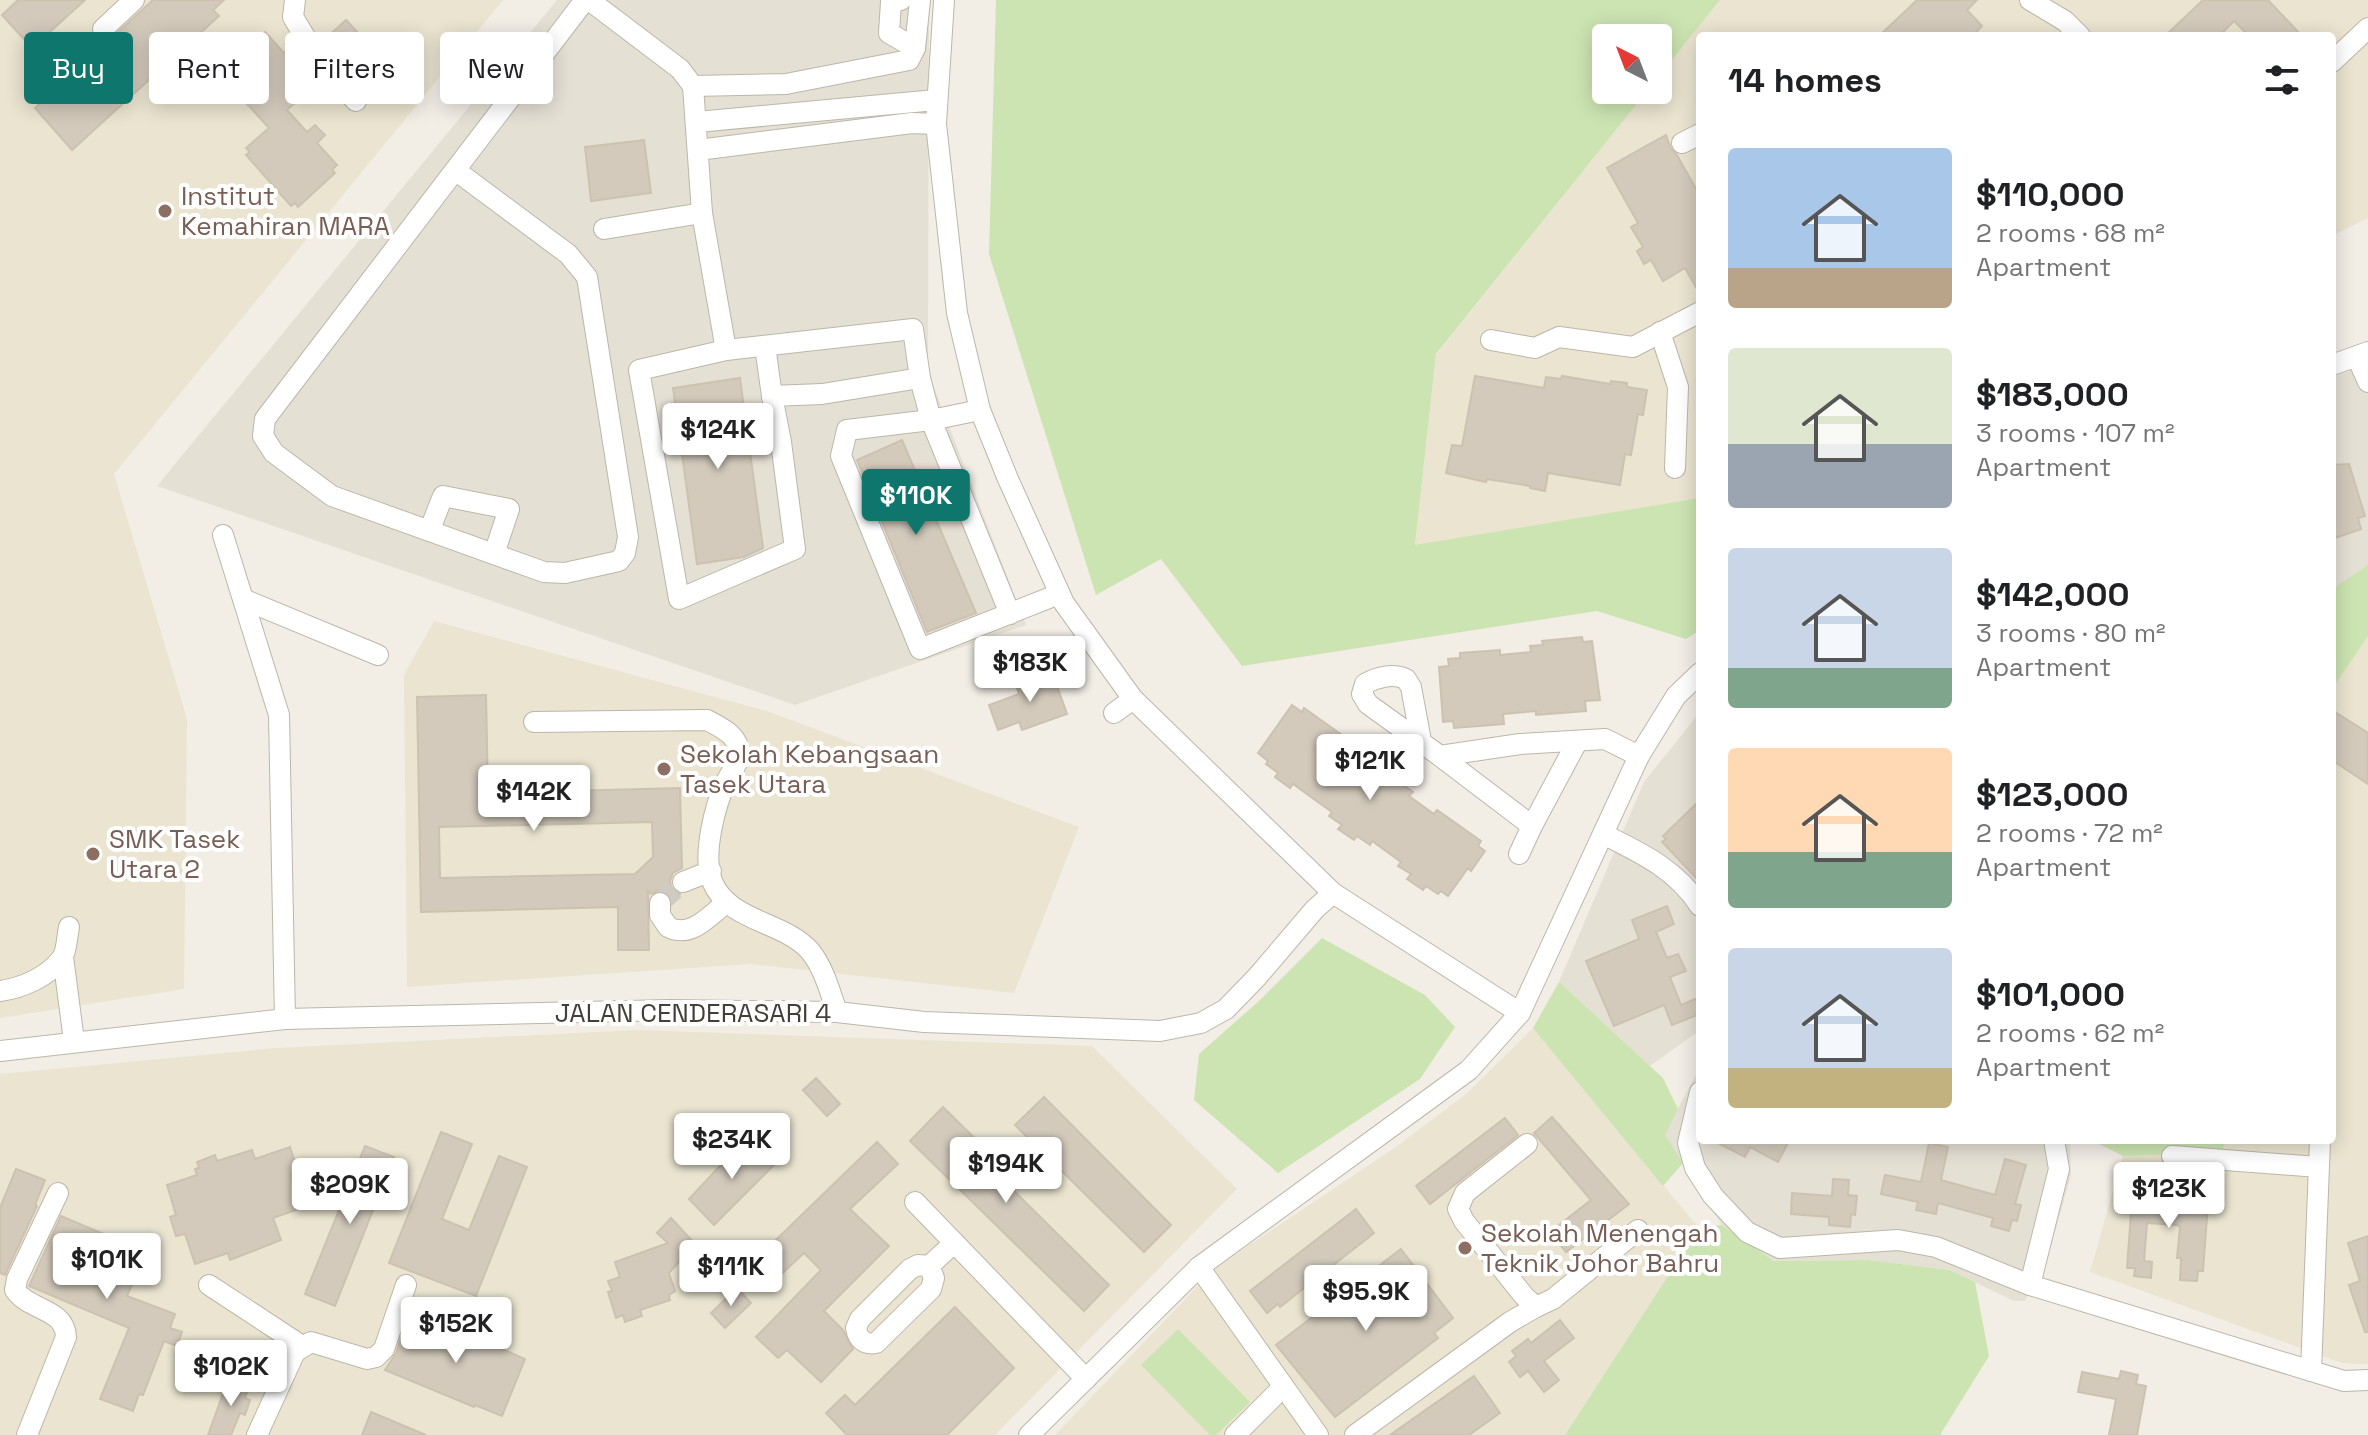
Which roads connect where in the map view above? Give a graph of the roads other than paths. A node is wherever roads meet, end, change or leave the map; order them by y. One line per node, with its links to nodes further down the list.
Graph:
1 (134, 0): 9 (street)
2 (295, 0): 10 (street)
3 (587, 0): 14 (street); 19 (street)
4 (901, 0): 12 (street)
5 (920, 0): 12 (street)
6 (944, 0): 15 (street)
7 (2030, 0): 11 (street)
8 (2368, 28): 13 (street)
9 (103, 29)
10 (302, 32)
11 (2076, 32)
12 (915, 48): 14 (street)
13 (2336, 58)
14 (693, 86): 16 (street)
15 (936, 100): 16 (street); 17 (street)
16 (697, 122): 18 (street)
17 (936, 124): 18 (street); 32 (street)
18 (698, 150): 20 (street)
19 (455, 170): 35 (street); 37 (street)
20 (702, 213): 21 (street); 26 (street)
21 (604, 229)
22 (1696, 314): 23 (street)
23 (1660, 332): 24 (street); 34 (street)
24 (1491, 340)
25 (765, 346): 26 (street); 29 (street); 31 (street)
26 (726, 350): 31 (street)
27 (2362, 354): 28 (street); 30 (street)
28 (2336, 364)
29 (920, 378): 31 (street); 33 (street)
30 (2368, 382)
31 (772, 396)
32 (980, 410): 33 (street); 39 (street)
33 (931, 420): 40 (street); 40 (street)
34 (1675, 468)
35 (430, 529): 37 (street); 37 (street)
36 (223, 535): 38 (street)
37 (494, 554)
38 (243, 599): 41 (street); 64 (street)
39 (1066, 606): 40 (street); 43 (street)
40 (1010, 614)
41 (378, 655)
42 (1696, 677): 49 (street)
43 (1133, 699): 44 (street); 55 (street)
44 (1114, 713)
45 (534, 722): 53 (street)
46 (1421, 741): 48 (street)
47 (1577, 742): 48 (street); 49 (street); 50 (street)
48 (1440, 756): 50 (street)
49 (1639, 756): 51 (street)
50 (1532, 826): 52 (street)
51 (1603, 834): 56 (street); 63 (street)
52 (1519, 854)
53 (711, 871): 54 (street); 57 (street)
54 (683, 882)
55 (1333, 893): 62 (street, JALAN CENDERASARI 4); 63 (street)
56 (1696, 901)
57 (727, 902): 58 (street); 62 (street)
58 (660, 903)
59 (69, 927): 60 (street)
60 (63, 957): 61 (street); 65 (street)
61 (0, 991)
62 (837, 1012): 64 (street, JALAN CENDERASARI 4)
63 (1520, 1013): 78 (street)
64 (285, 1019): 65 (street, JALAN CENDERASARI 4)
65 (74, 1041): 66 (street, JALAN CENDERASARI 4)
66 (0, 1051)
67 (1696, 1109): 81 (street)
68 (1527, 1144): 82 (street)
69 (2055, 1144): 81 (street)
70 (2320, 1144): 72 (street)
71 (2172, 1156): 72 (street)
72 (2318, 1167): 84 (street)
73 (58, 1193): 88 (street)
74 (915, 1202): 76 (street)
75 (1638, 1230): 82 (street)
76 (954, 1243): 77 (street); 85 (street)
77 (929, 1266)
78 (1199, 1267): 85 (street); 87 (street)
79 (209, 1285): 83 (street)
80 (406, 1285): 83 (street)
81 (2030, 1285): 84 (street)
82 (1536, 1307): 93 (street)
83 (302, 1346): 89 (street)
84 (2311, 1371): 86 (street)
85 (1086, 1379): 90 (street)
86 (2368, 1380)
87 (1283, 1387): 91 (street); 92 (street)
88 (27, 1435)
89 (257, 1435)
90 (1029, 1435)
91 (1235, 1435)
92 (1318, 1435)
93 (1355, 1435)

